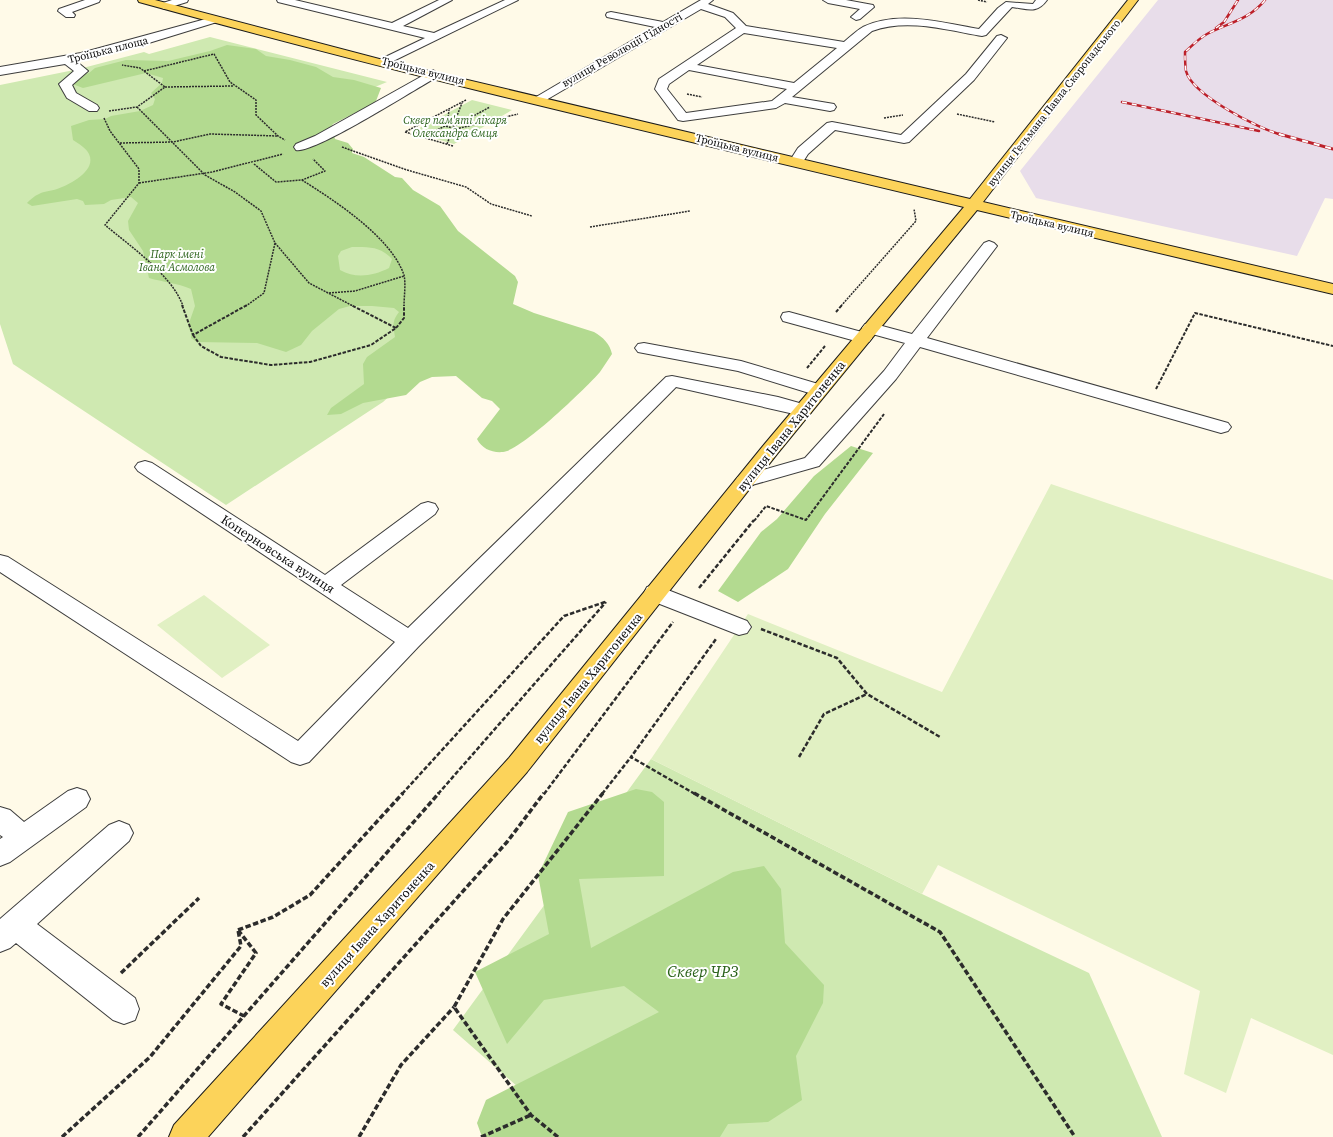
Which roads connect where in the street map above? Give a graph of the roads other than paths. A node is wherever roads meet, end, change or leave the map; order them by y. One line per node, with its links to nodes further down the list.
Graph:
1 (95, 0): 12 (street)
2 (143, 0): 11 (main road, Троїцька вулиця)
3 (183, 0): 11 (street)
4 (282, 0): 17 (street)
5 (448, 0): 17 (street)
6 (513, 0): 19 (street)
7 (828, 0): 14 (street)
8 (1042, 0): 21 (street)
9 (1133, 0): 34 (main road, вулиця Гетьмана Павла Скоропадського)
10 (704, 2): 16 (street, вулиця Революції Гідності); 18 (street)
11 (164, 6): 15 (main road, Троїцька вулиця)
12 (70, 15)
13 (611, 15): 16 (street)
14 (856, 17)
15 (213, 20): 22 (street, Троїцька площа); 23 (main road, Троїцька вулиця)
16 (664, 25): 29 (street, вулиця Революції Гідності)
17 (393, 27): 19 (street)
18 (742, 29): 21 (street); 24 (street)
19 (435, 36): 23 (street)
20 (1001, 38): 33 (street)
21 (846, 46): 27 (street)
22 (67, 60): 25 (street, Троїцька площа); 31 (street)
23 (383, 62): 26 (main road, Троїцька вулиця)
24 (685, 66): 27 (street); 28 (street)
25 (0, 72)
26 (433, 74): 29 (main road, Троїцька вулиця); 32 (street)
27 (797, 88): 28 (street)
28 (782, 99): 30 (street)
29 (537, 100): 33 (main road, Троїцька вулиця)
30 (830, 107)
31 (97, 110)
32 (301, 148)
33 (796, 162): 34 (main road, Троїцька вулиця)
34 (973, 205): 36 (main road, Троїцька вулиця); 38 (main road, вулиця Івана Харитоненка)
35 (989, 246): 39 (street)
36 (1333, 289)
37 (789, 318): 38 (street)
38 (867, 333): 39 (street); 41 (main road, вулиця Івана Харитоненка)
39 (917, 341): 43 (street); 45 (street)
40 (644, 348): 41 (street)
41 (819, 390): 42 (main road, вулиця Івана Харитоненка)
42 (803, 410): 45 (main road, вулиця Івана Харитоненка); 51 (street)
43 (1221, 427)
44 (146, 467): 48 (street, Коперновська вулиця)
45 (745, 481): 49 (main road, вулиця Івана Харитоненка)
46 (428, 509): 48 (street)
47 (0, 562): 51 (street)
48 (325, 586): 51 (street, Коперновська вулиця)
49 (655, 593): 50 (street); 59 (main road, вулиця Івана Харитоненка)
50 (734, 625)
51 (410, 641)
52 (77, 799): 55 (street)
53 (0, 818): 55 (street)
54 (119, 833): 57 (street)
55 (23, 838): 56 (street)
56 (0, 854)
57 (8, 931): 58 (street)
58 (113, 1000)
59 (186, 1137)

